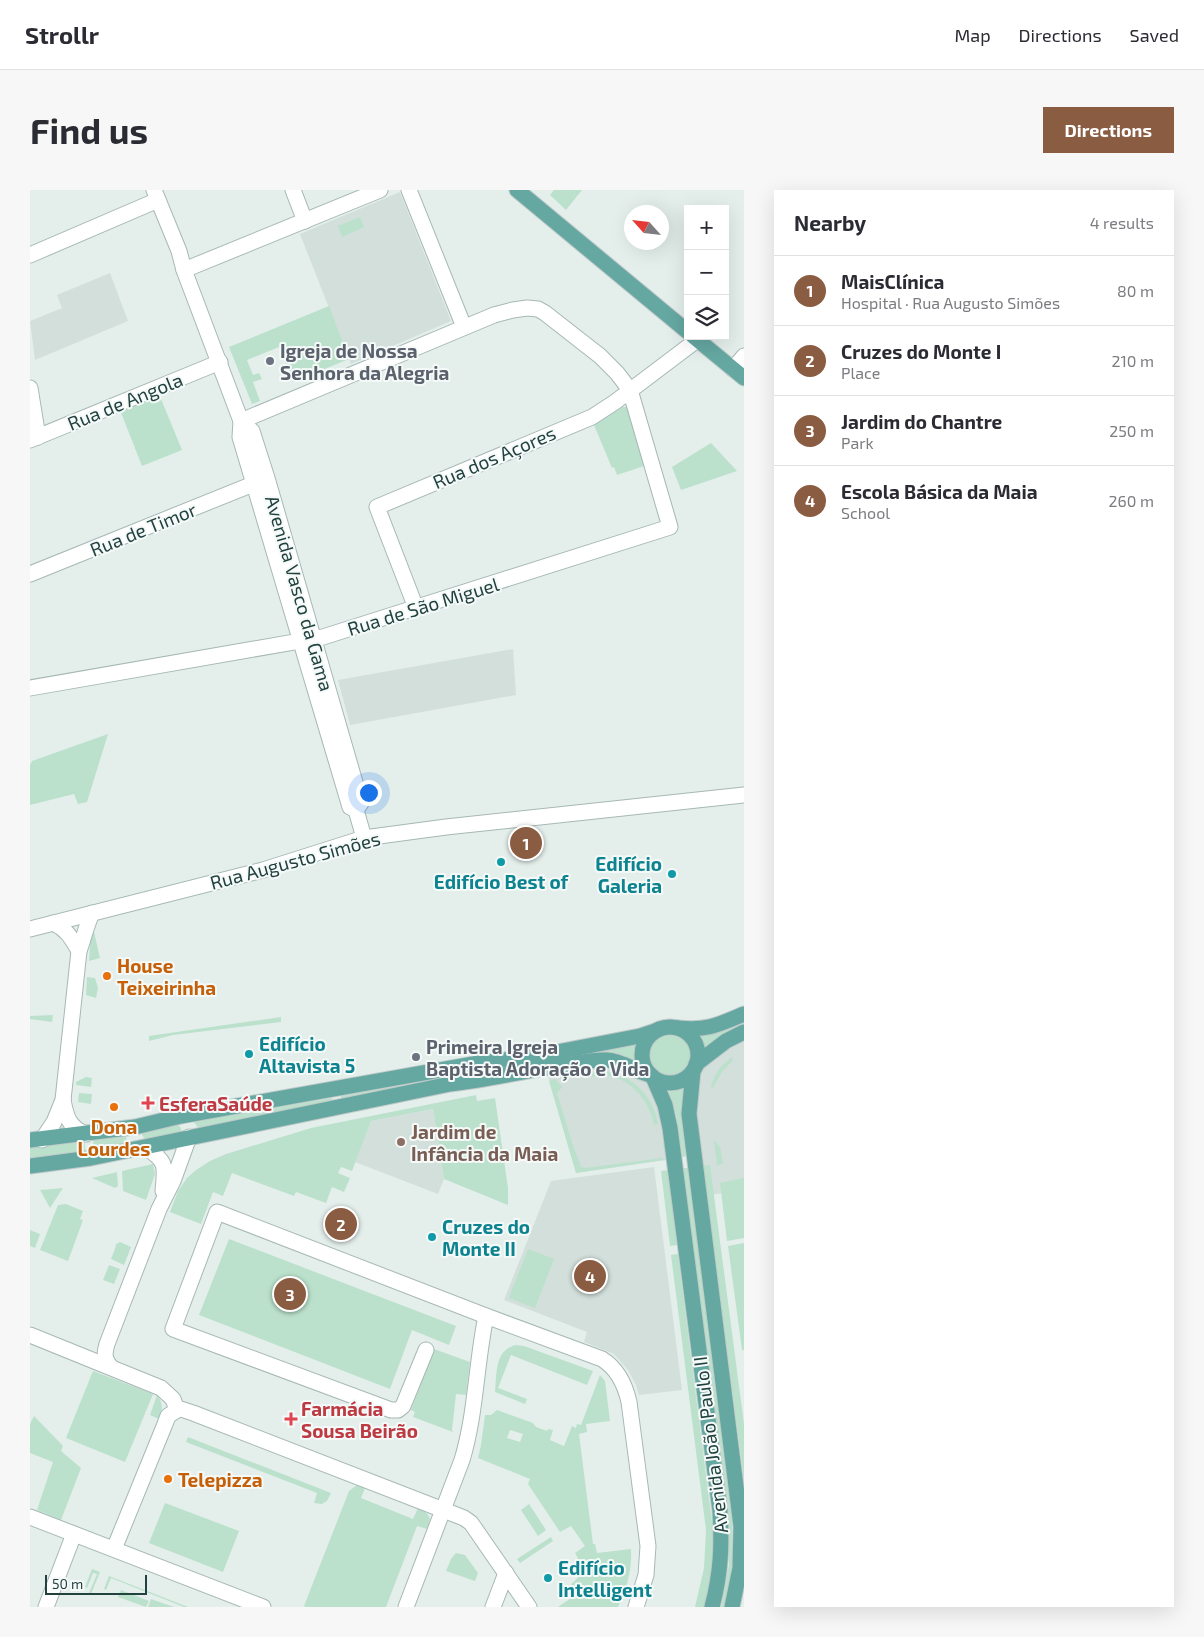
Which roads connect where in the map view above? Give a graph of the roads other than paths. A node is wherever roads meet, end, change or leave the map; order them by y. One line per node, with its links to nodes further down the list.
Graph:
1 (292, 190): 6 (street)
2 (380, 190): 6 (street)
3 (410, 190): 9 (street)
4 (517, 190): 10 (main road)
5 (156, 195): 7 (street); 8 (street, Avenida Vasco da Gama)
6 (305, 221): 8 (street)
7 (30, 255)
8 (184, 270): 14 (street, Avenida Vasco da Gama)
9 (464, 327): 17 (street); 18 (street)
10 (684, 329)
11 (688, 340): 17 (street, Rua dos Açores)
12 (698, 340): 15 (main road)
13 (744, 356): 15 (street)
14 (220, 362): 18 (street, Avenida Vasco da Gama); 19 (street, Rua de Angola)
15 (738, 374)
16 (30, 388): 19 (street)
17 (630, 390): 22 (street, Rua dos Açores); 22 (street, Rua de São Miguel)
18 (241, 421): 20 (street, Avenida Vasco da Gama)
19 (34, 438)
20 (261, 481): 21 (street, Rua de Timor); 23 (street, Avenida Vasco da Gama)
21 (30, 574)
22 (416, 608): 23 (street, Rua de São Miguel)
23 (306, 639): 24 (street, Rua de São Miguel); 26 (street, Avenida Vasco da Gama)
24 (30, 688)
25 (744, 795): 26 (street, Rua Augusto Simões)
26 (364, 838): 27 (street, Rua Augusto Simões)
27 (92, 913): 28 (street, Rua Augusto Simões); 30 (street)
28 (53, 923): 29 (street, Rua Augusto Simões); 30 (street)
29 (30, 929)
30 (79, 951): 37 (street)
31 (744, 1014): 32 (main road)
32 (674, 1028): 33 (main road); 35 (main road)
33 (658, 1030): 36 (main road); 38 (main road)
34 (744, 1032): 35 (main road)
35 (695, 1068): 36 (main road); 63 (main road, Avenida João Paulo II)
36 (652, 1076): 41 (main road); 62 (main road, Avenida João Paulo II)
37 (63, 1100): 40 (street); 42 (street)
38 (181, 1116): 39 (main road); 41 (main road)
39 (135, 1127): 40 (main road); 43 (main road)
40 (86, 1134): 42 (main road)
41 (190, 1137): 43 (main road); 45 (street)
42 (36, 1140)
43 (145, 1147): 44 (main road); 45 (street)
44 (30, 1166)
45 (163, 1200): 49 (street)
46 (486, 1316): 48 (street); 51 (street); 61 (street)
47 (30, 1335): 49 (street)
48 (426, 1350)
49 (111, 1368): 50 (street)
50 (177, 1410): 51 (street); 54 (street)
51 (443, 1510): 55 (street); 58 (street)
52 (30, 1517): 53 (street)
53 (74, 1534): 54 (street); 56 (street)
54 (114, 1549): 57 (street)
55 (506, 1573): 59 (street); 60 (street)
56 (46, 1607)
57 (263, 1607)
58 (406, 1607)
59 (493, 1607)
60 (529, 1607)
61 (636, 1607)
62 (712, 1607)
63 (732, 1607)

